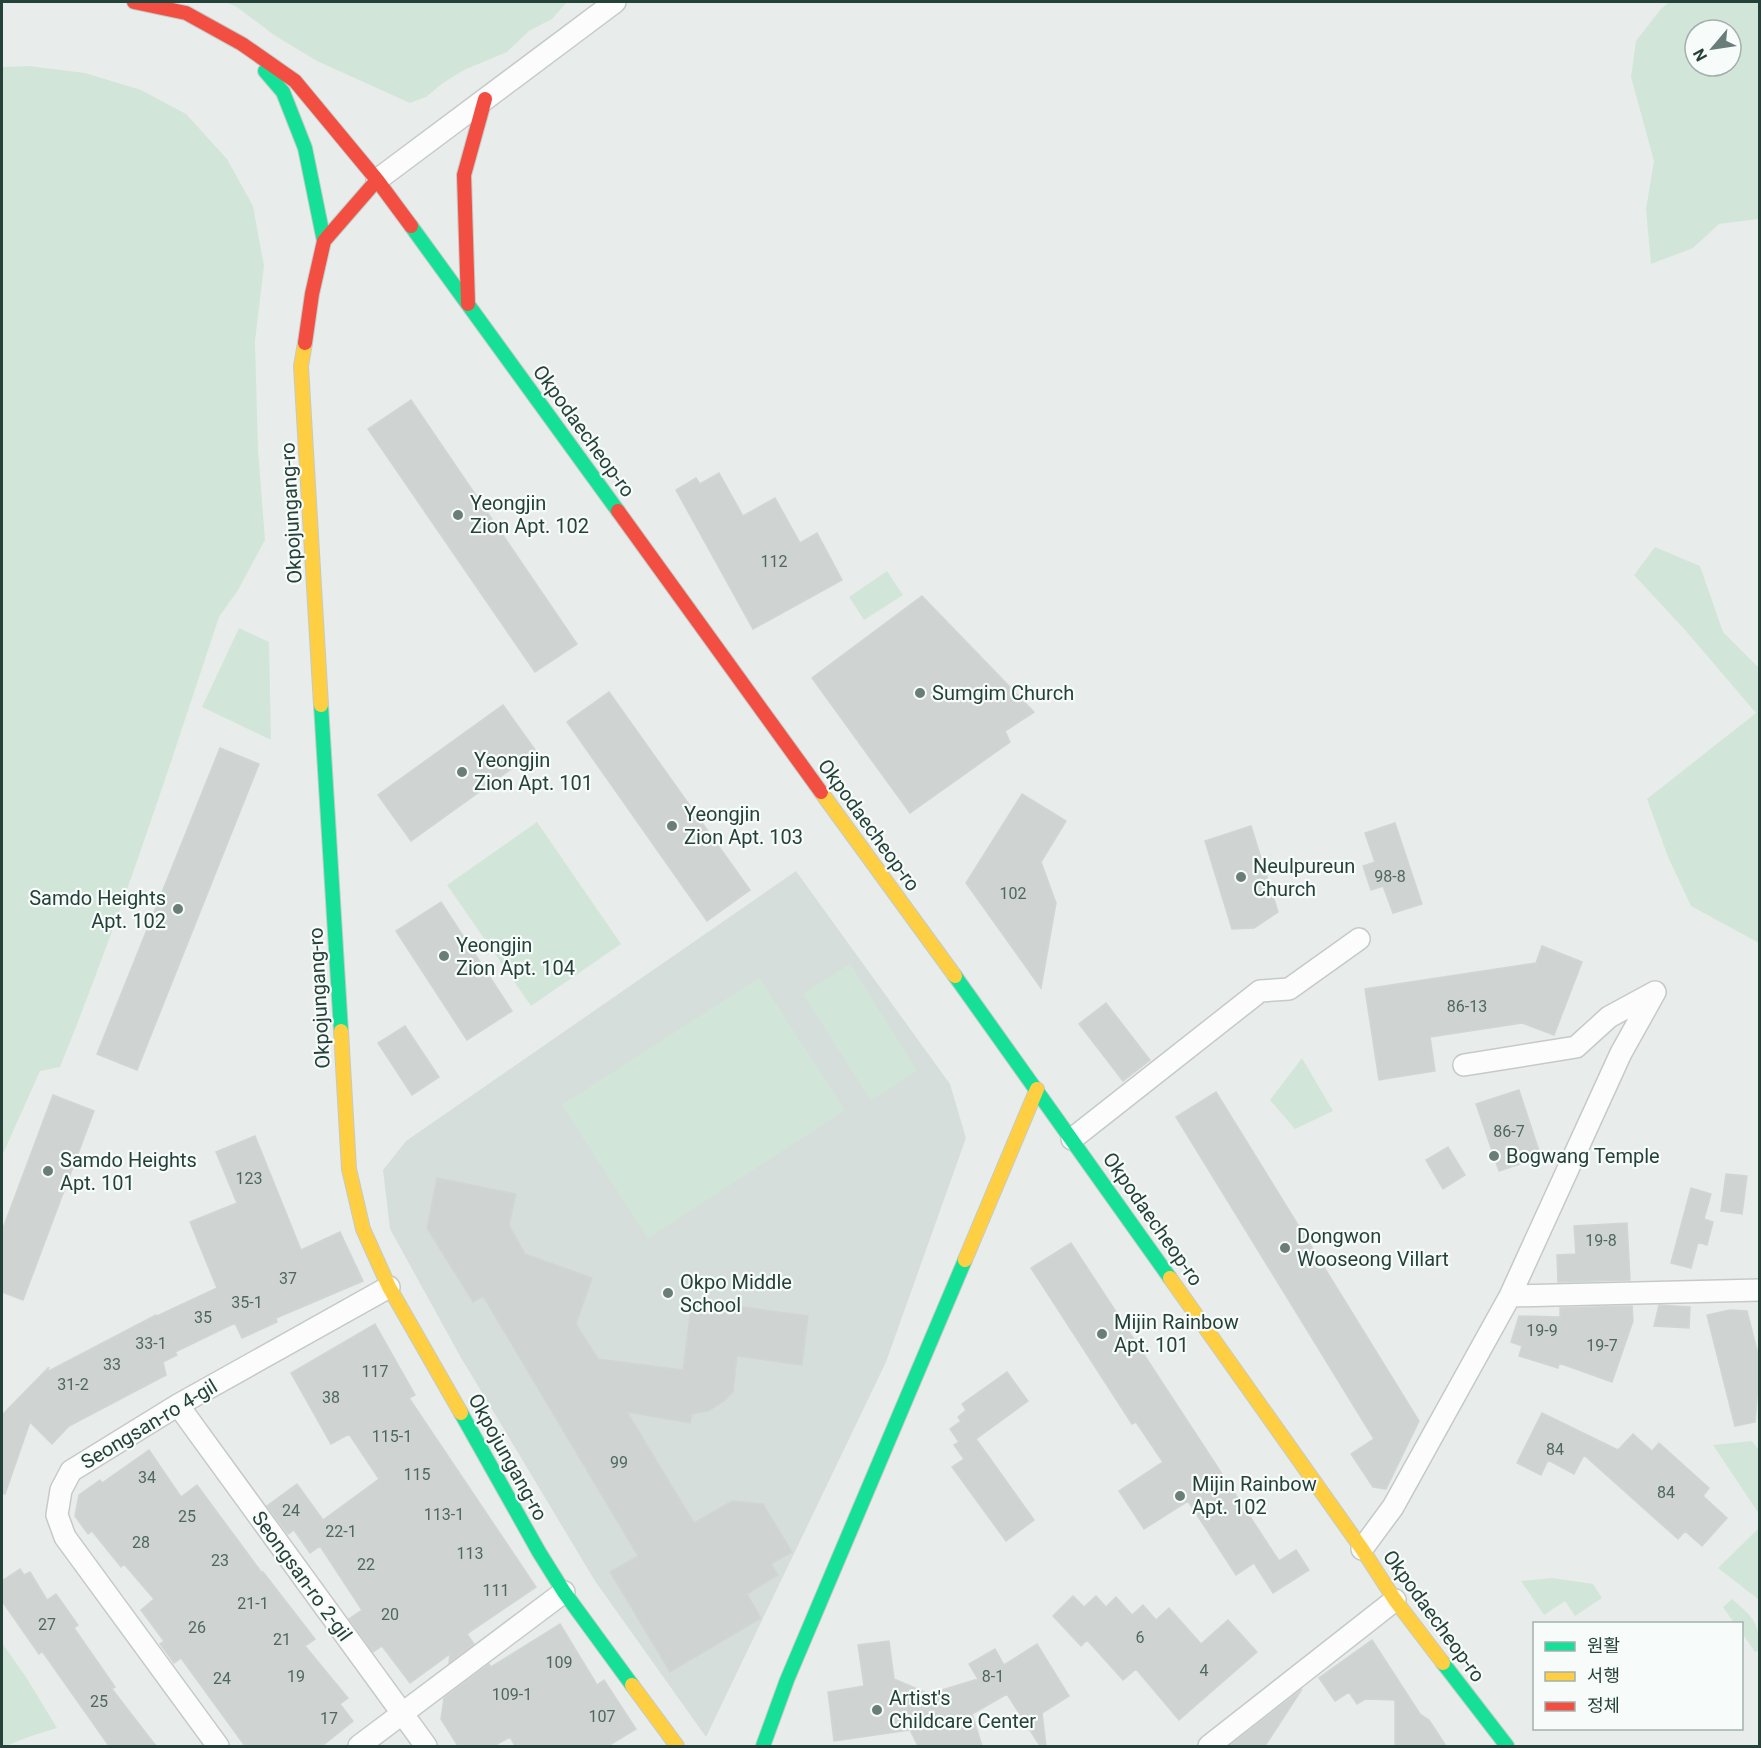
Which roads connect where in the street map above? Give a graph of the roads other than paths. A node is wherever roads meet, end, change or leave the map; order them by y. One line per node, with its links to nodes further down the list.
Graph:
1 (134, 2): 3 (street, Okpodaecheop-ro)
2 (615, 2): 4 (street)
3 (242, 44): 5 (street, Okpodaecheop-ro); 6 (street)
4 (485, 99): 5 (street); 7 (street)
5 (377, 180): 6 (street, Okpojungang-ro); 7 (street, Okpodaecheop-ro)
6 (324, 241): 12 (street, Okpojungang-ro)
7 (468, 304): 10 (street, Okpodaecheop-ro)
8 (1359, 939): 11 (street)
9 (1464, 1065): 14 (street)
10 (1037, 1089): 11 (street, Okpodaecheop-ro); 24 (street)
11 (1072, 1139): 16 (street, Okpodaecheop-ro)
12 (389, 1287): 15 (street, Seongsan-ro 4-gil); 17 (street, Okpojungang-ro)
13 (1760, 1290): 14 (street)
14 (1510, 1296): 16 (street)
15 (178, 1406): 19 (street, Seongsan-ro 2-gil); 20 (street, Seongsan-ro 4-gil)
16 (1362, 1549): 18 (street, Okpodaecheop-ro)
17 (564, 1592): 19 (street); 23 (street, Okpojungang-ro)
18 (1395, 1600): 25 (street); 26 (street, Okpodaecheop-ro)
19 (402, 1712): 21 (street); 22 (street, Seongsan-ro 2-gil)
20 (218, 1746)
21 (359, 1746)
22 (426, 1746)
23 (676, 1746)
24 (763, 1746)
25 (1209, 1746)
26 (1507, 1746)

